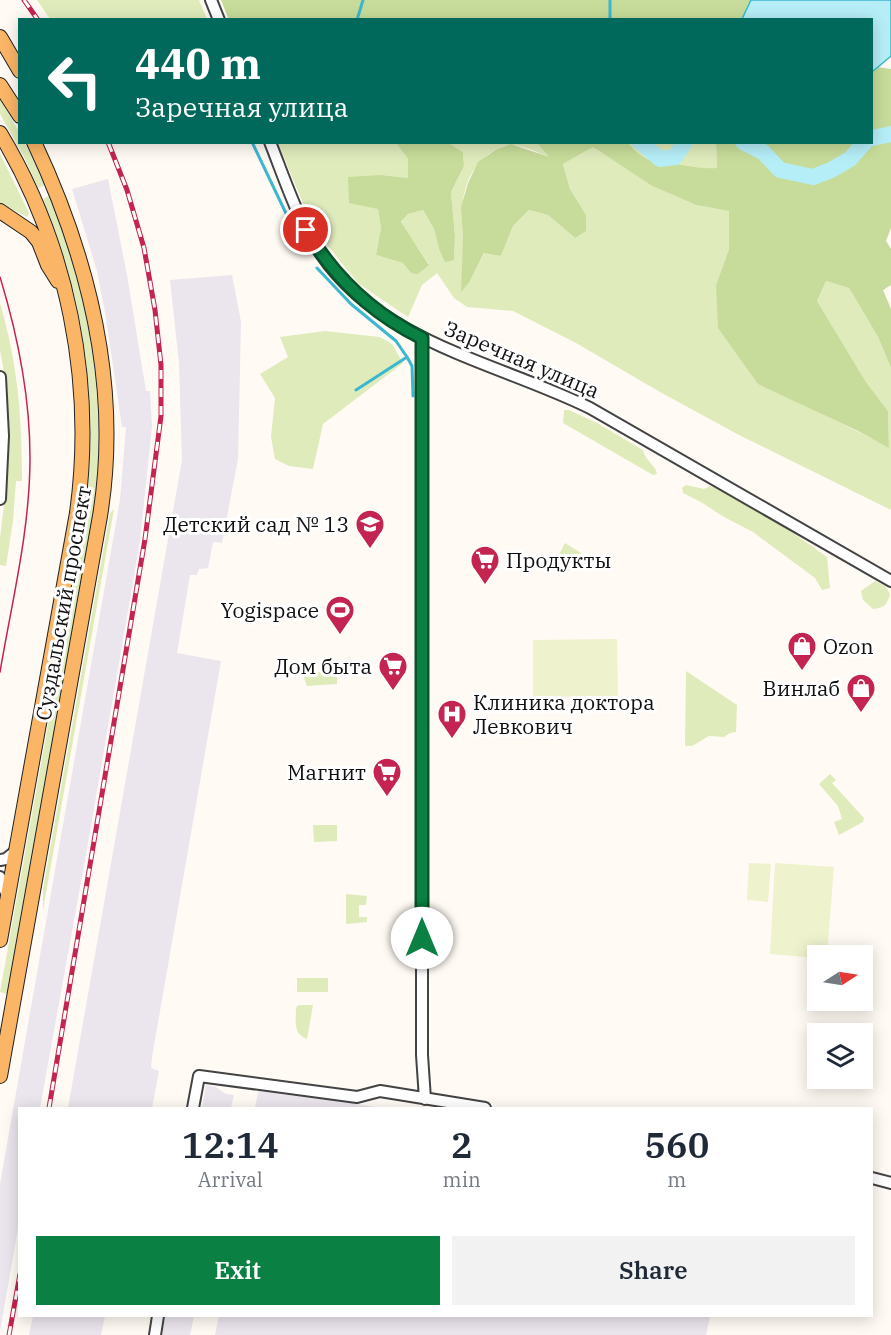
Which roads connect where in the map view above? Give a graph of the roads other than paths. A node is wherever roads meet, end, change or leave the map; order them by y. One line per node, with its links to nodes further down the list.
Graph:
1 (211, 0): 2 (street)
2 (218, 18)
3 (0, 37): 4 (main road)
4 (18, 67)
5 (0, 85): 6 (main road)
6 (18, 113)
7 (0, 134): 11 (main road, Суздальский проспект)
8 (35, 144): 21 (main road, Суздальский проспект)
9 (271, 144): 12 (street, Заречная улица)
10 (0, 211): 11 (main road)
11 (67, 296): 16 (main road, Суздальский проспект)
12 (422, 338): 15 (street, Заречная улица); 22 (street)
13 (0, 377): 14 (street)
14 (0, 499)
15 (891, 581)
16 (16, 851): 17 (street); 19 (main road, Суздальский проспект)
17 (0, 860)
18 (0, 878): 19 (street)
19 (7, 896): 20 (main road, Суздальский проспект)
20 (0, 940)
21 (0, 1076)
22 (425, 1099): 23 (street); 24 (street)
23 (193, 1107)
24 (478, 1107)
25 (873, 1179): 26 (street)
26 (891, 1183)
27 (158, 1317): 28 (street)
28 (155, 1335)

